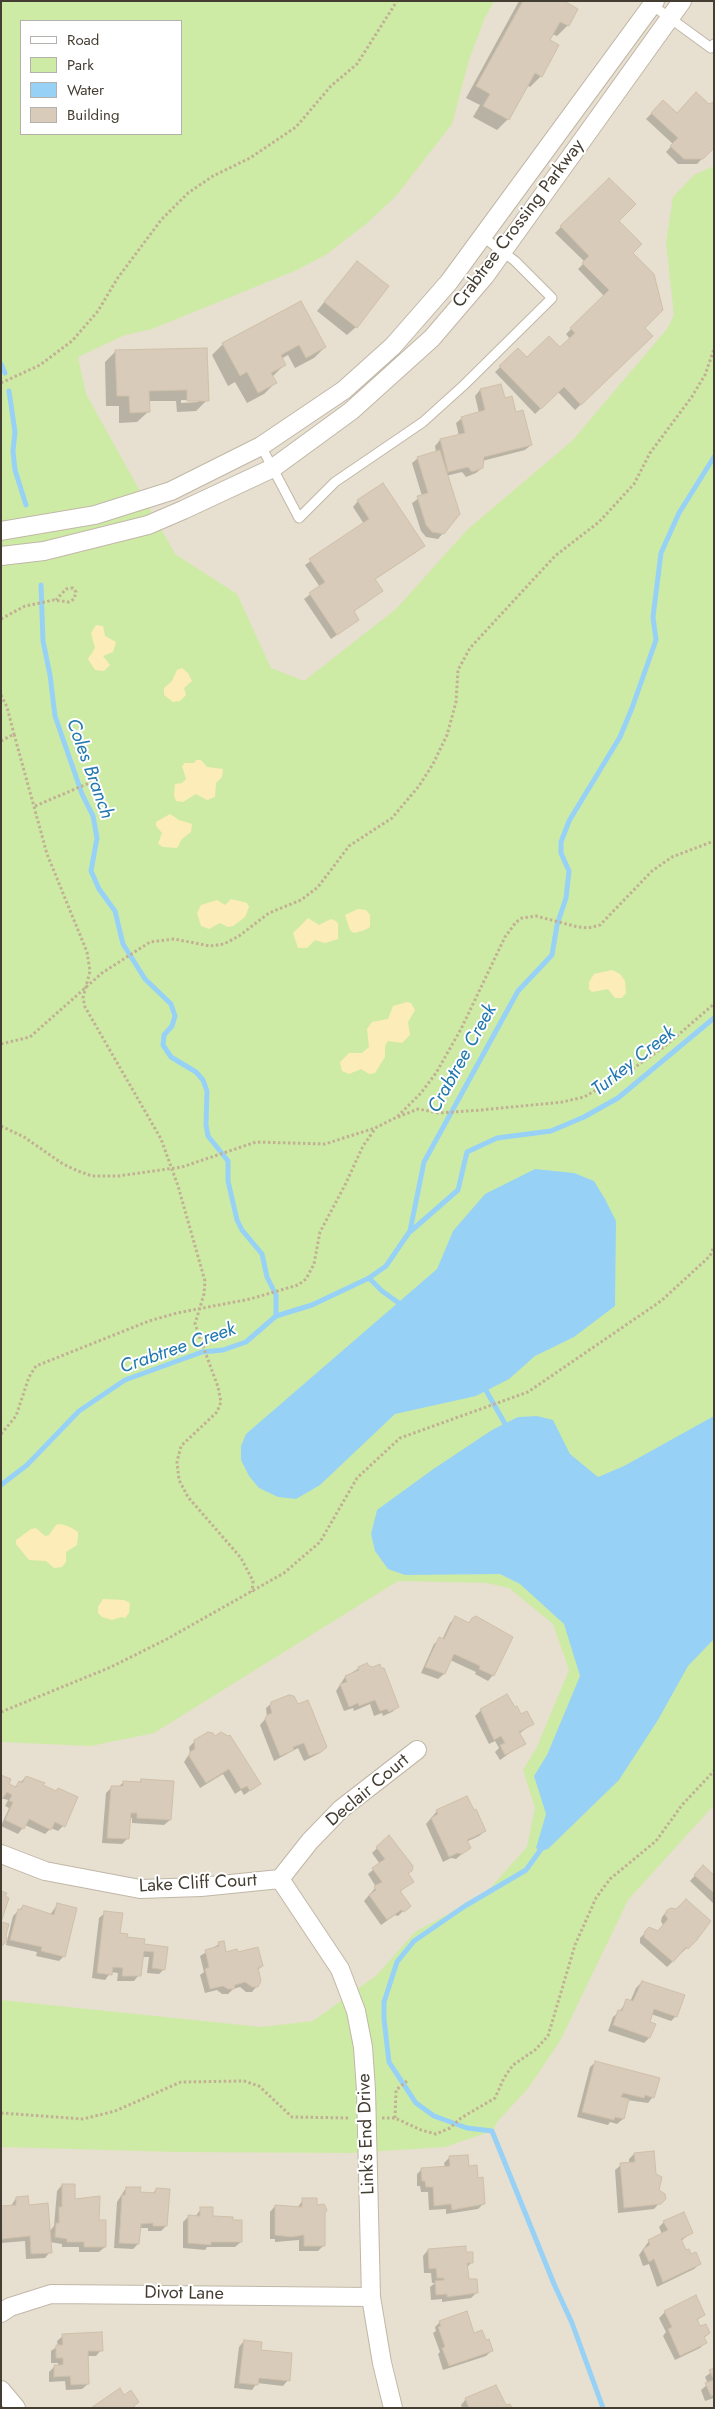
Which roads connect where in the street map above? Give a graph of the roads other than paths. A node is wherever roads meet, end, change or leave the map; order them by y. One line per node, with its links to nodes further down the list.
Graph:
1 (682, 1): 3 (street, Crabtree Crossing Parkway)
2 (654, 3): 3 (lane); 5 (street, Crabtree Crossing Parkway)
3 (670, 18): 4 (lane); 6 (street, Crabtree Crossing Parkway)
4 (714, 44)
5 (483, 237): 6 (lane); 7 (street, Crabtree Crossing Parkway)
6 (502, 252): 8 (street, Crabtree Crossing Parkway); 8 (lane)
7 (261, 446): 8 (lane); 9 (street, Crabtree Crossing Parkway)
8 (273, 468): 10 (street, Crabtree Crossing Parkway)
9 (1, 531)
10 (1, 556)
11 (417, 1750): 13 (street, Declair Court)
12 (1, 1854): 13 (street, Lake Cliff Court)
13 (280, 1879): 14 (street, Link's End Drive)
14 (371, 2297): 15 (street, Divot Lane); 18 (street, Link's End Drive)
15 (1, 2313)
16 (1, 2390): 17 (street)
17 (16, 2408)
18 (393, 2408)

